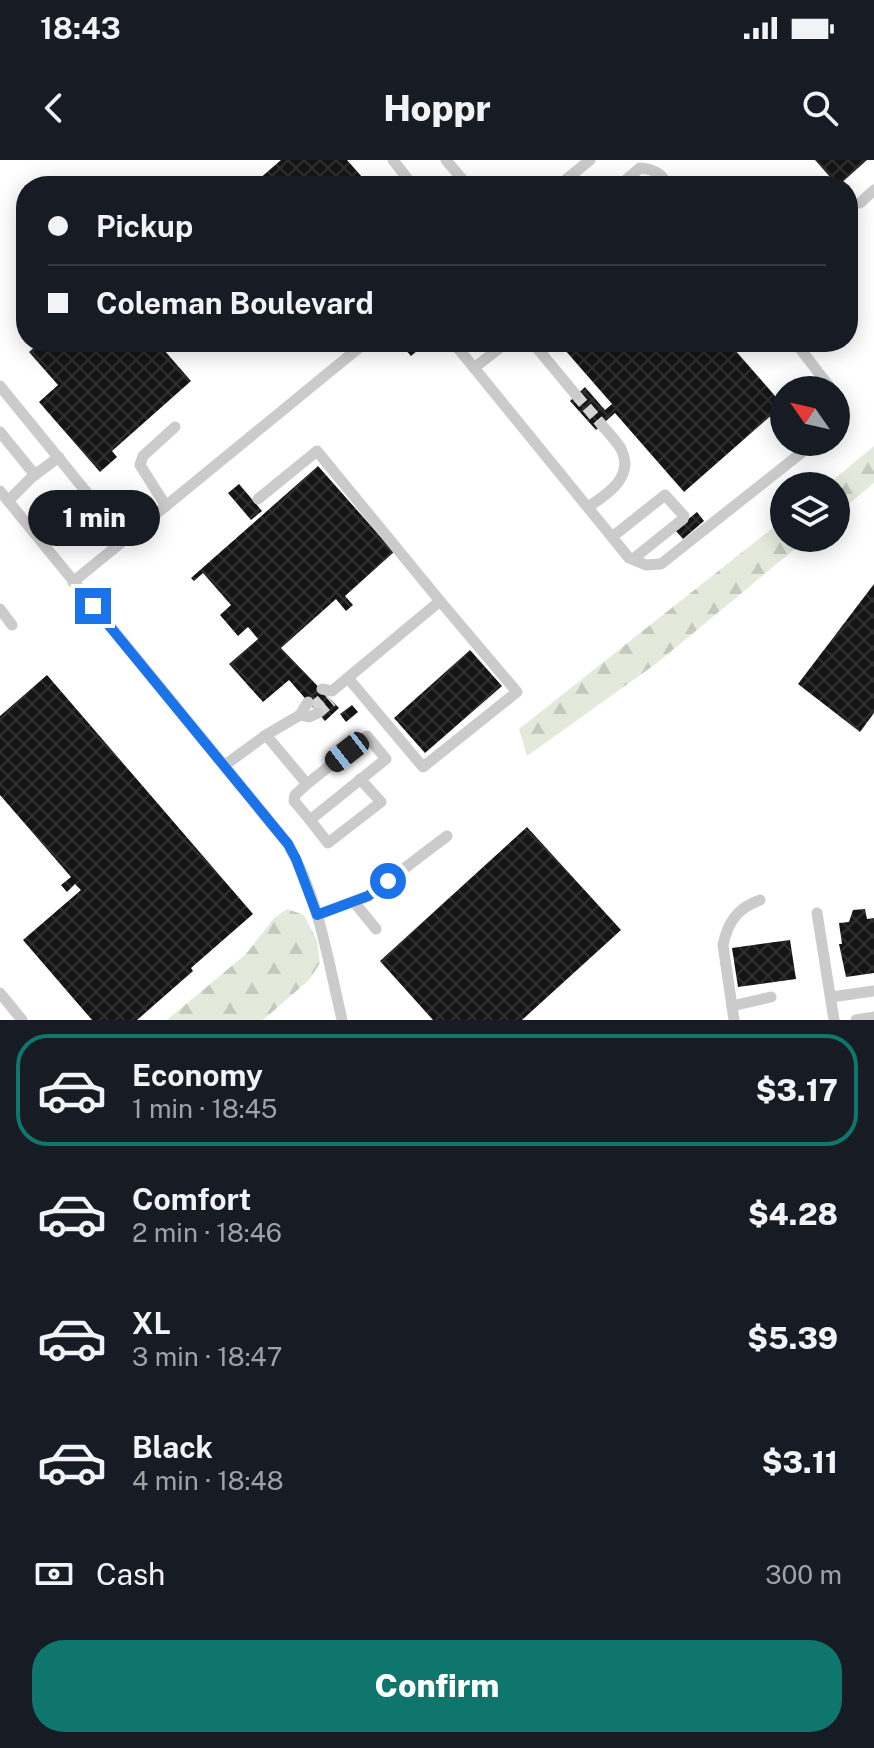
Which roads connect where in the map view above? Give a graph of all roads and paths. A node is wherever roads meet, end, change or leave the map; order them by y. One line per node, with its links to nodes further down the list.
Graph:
1 (393, 160): 4 (street)
2 (446, 160): 5 (street)
3 (590, 160): 6 (street)
4 (405, 176)
5 (460, 176)
6 (570, 176)
7 (631, 176): 8 (street)
8 (662, 176)
9 (874, 190): 10 (street)
10 (860, 203)
11 (354, 352): 29 (street)
12 (461, 352): 16 (street)
13 (494, 352): 16 (street)
14 (540, 352): 19 (street)
15 (803, 352): 17 (street)
16 (474, 368): 30 (street)
17 (821, 376)
18 (0, 386): 24 (street)
19 (576, 395)
20 (602, 425): 30 (street)
21 (175, 427): 29 (street)
22 (0, 432): 25 (street)
23 (797, 456): 32 (street)
24 (59, 457): 25 (street); 28 (street)
25 (35, 475): 26 (street)
26 (4, 496): 33 (street)
27 (258, 499): 34 (street)
28 (97, 505)
29 (166, 506): 33 (street)
30 (588, 507): 31 (street)
31 (612, 537): 32 (street); 32 (street)
32 (633, 559)
33 (73, 582): 41 (street)
34 (440, 601): 37 (street); 37 (street)
35 (0, 609): 36 (street)
36 (12, 625)
37 (348, 678): 38 (street)
38 (328, 694)
39 (313, 707): 40 (street)
40 (266, 735): 41 (street); 43 (street)
41 (225, 765): 49 (street)
42 (360, 779): 43 (street); 44 (street); 44 (street)
43 (307, 784): 44 (street)
44 (310, 820)
45 (447, 836): 47 (street)
46 (760, 900): 55 (street)
47 (354, 902): 49 (street); 50 (street)
48 (817, 913): 54 (street)
49 (317, 915): 57 (street)
50 (376, 929)
51 (874, 991): 54 (street)
52 (0, 993): 58 (street)
53 (771, 997): 55 (street)
54 (831, 997): 60 (street)
55 (732, 1006): 59 (street)
56 (874, 1017): 61 (street)
57 (337, 1018)
58 (22, 1020)
59 (734, 1020)
60 (834, 1020)
61 (856, 1020)

